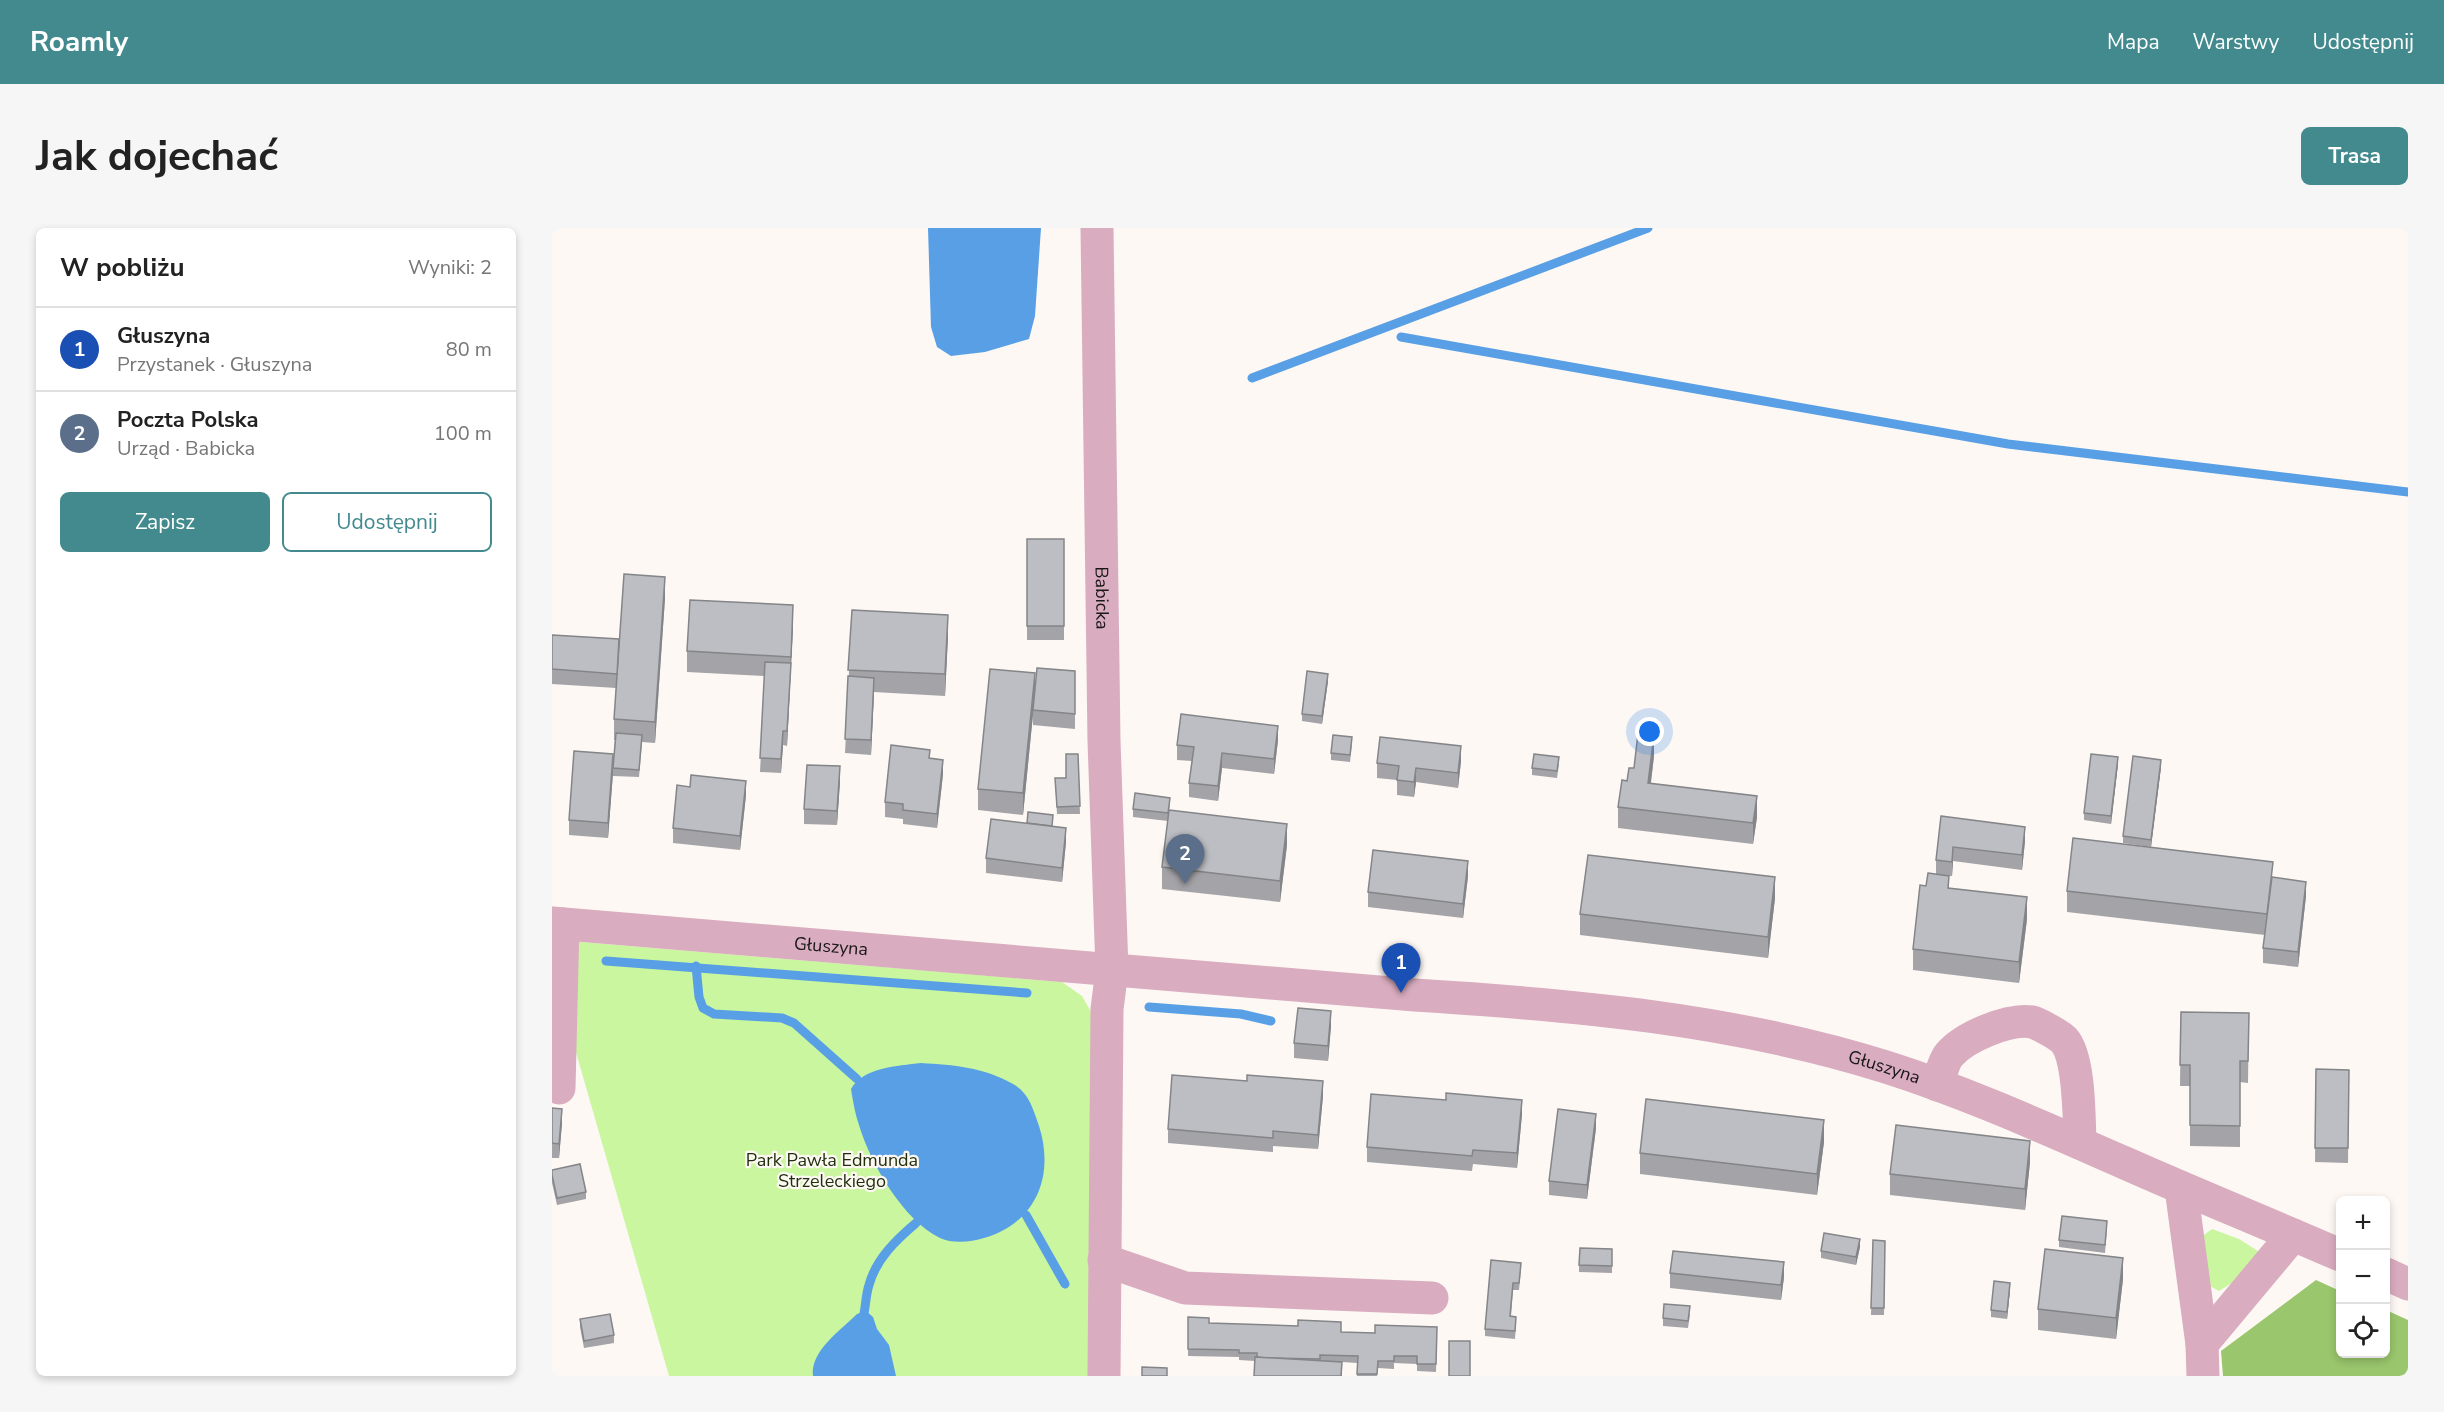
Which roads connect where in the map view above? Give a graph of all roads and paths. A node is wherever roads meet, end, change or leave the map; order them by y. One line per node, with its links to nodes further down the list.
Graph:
1 (1097, 228): 3 (street, Babicka)
2 (558, 924): 3 (street, Głuszyna); 5 (street)
3 (1112, 970): 4 (street, Głuszyna); 10 (street)
4 (1937, 1085): 6 (street, Głuszyna); 6 (street)
5 (559, 1088)
6 (2080, 1143): 7 (street, Głuszyna)
7 (2181, 1188): 8 (street, Głuszyna); 14 (street)
8 (2293, 1235): 9 (street, Głuszyna); 14 (street)
9 (2336, 1253)
10 (1104, 1260): 13 (street); 15 (street)
11 (2390, 1276): 12 (street)
12 (2408, 1284)
13 (1432, 1298)
14 (2202, 1344): 16 (street)
15 (1104, 1376)
16 (2204, 1376)

